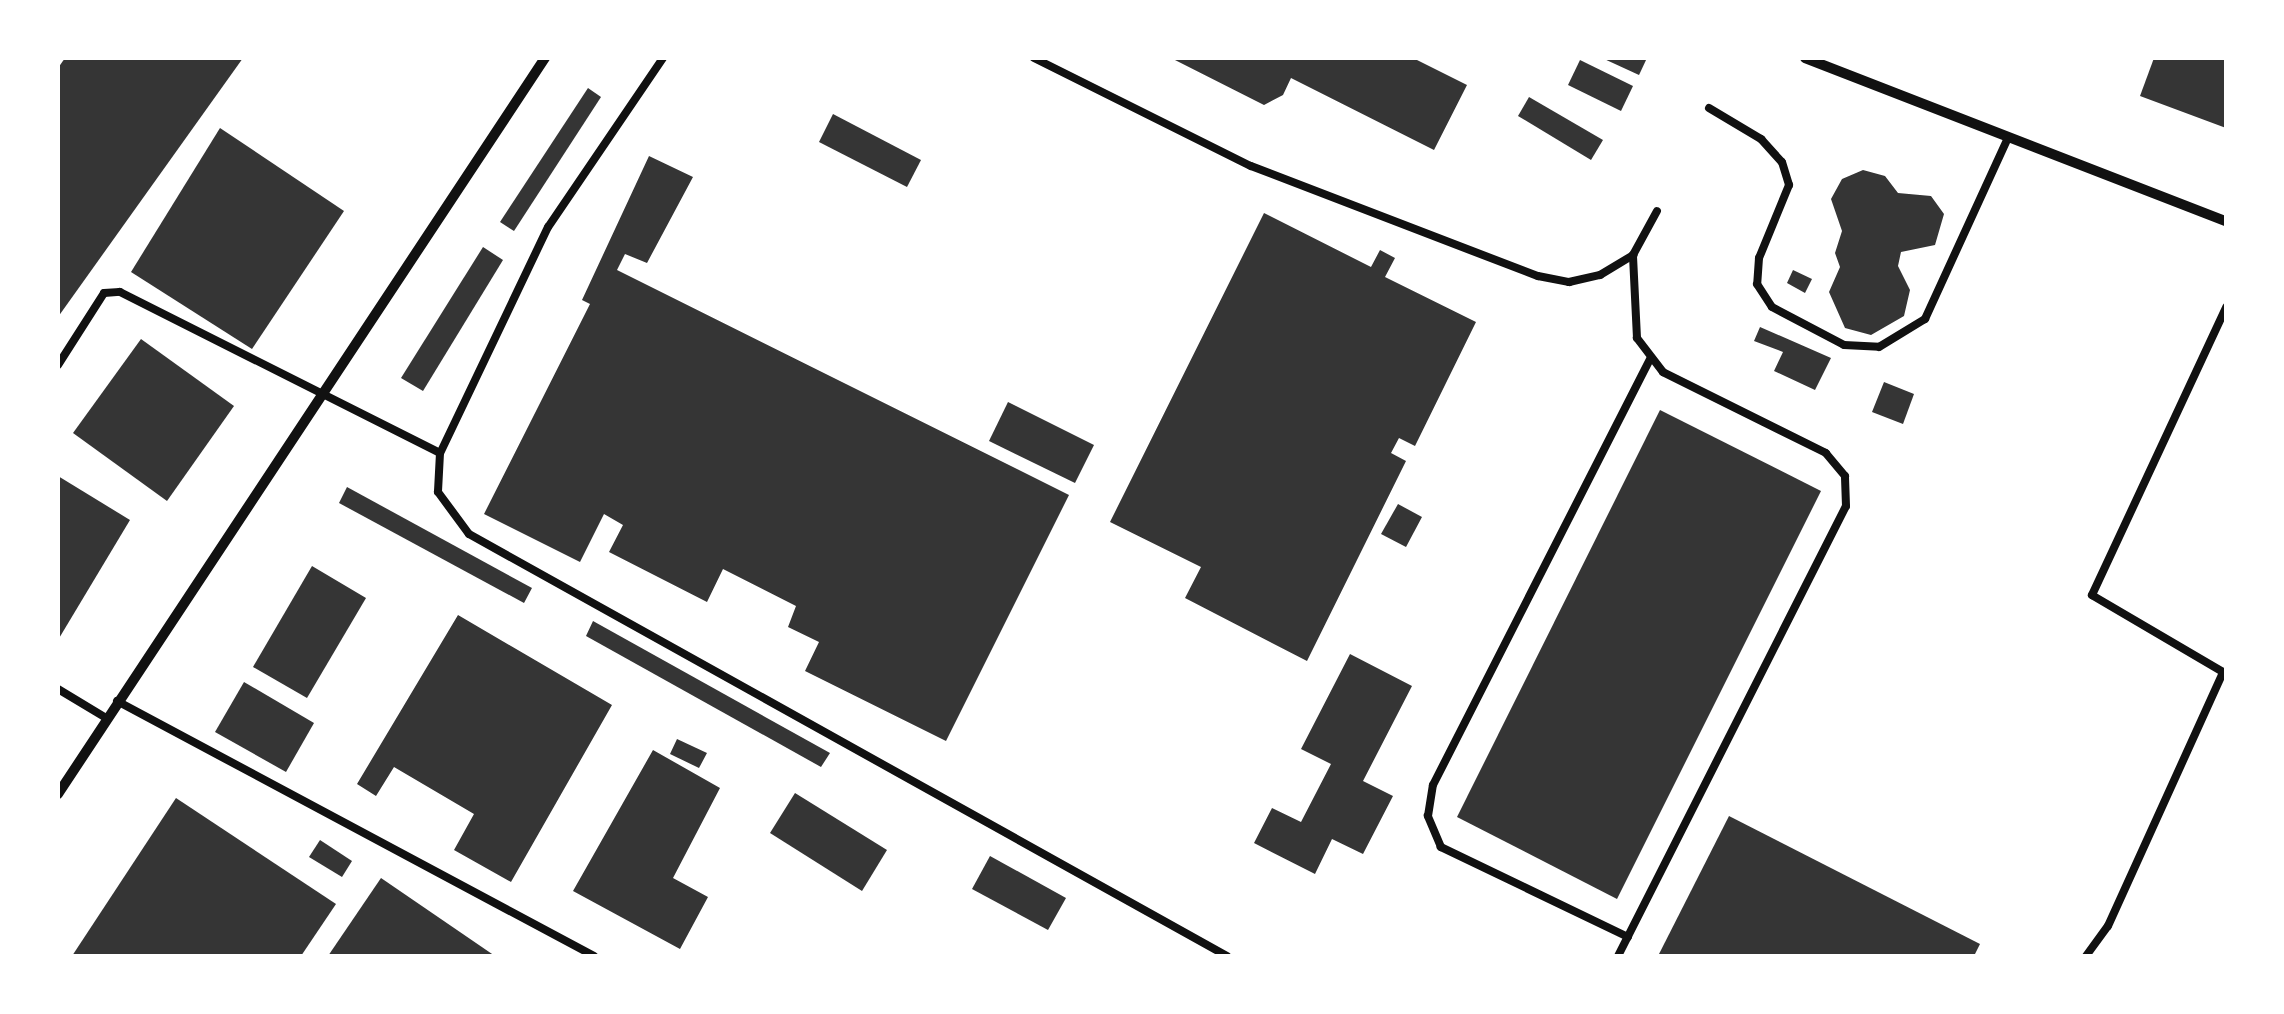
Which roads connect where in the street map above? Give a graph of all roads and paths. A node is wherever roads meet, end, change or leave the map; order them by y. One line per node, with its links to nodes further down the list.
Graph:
1 (545, 58): 13 (street)
2 (663, 58): 14 (lane)
3 (1034, 58): 9 (lane)
4 (1805, 58): 6 (street)
5 (1709, 108): 6 (lane)
6 (2008, 138): 8 (street)
7 (1657, 210): 9 (lane)
8 (2226, 221)
9 (1634, 255): 11 (lane)
10 (2226, 308): 23 (lane)
11 (1652, 357): 19 (lane); 19 (lane)
12 (58, 365): 13 (lane)
13 (318, 394): 14 (lane); 16 (street)
14 (440, 453): 21 (lane)
15 (58, 689): 17 (lane)
16 (117, 701): 17 (street); 20 (lane)
17 (106, 718): 18 (street)
18 (58, 794)
19 (1628, 937): 22 (lane)
20 (594, 956)
21 (1226, 956)
22 (1618, 956)
23 (2086, 956)

